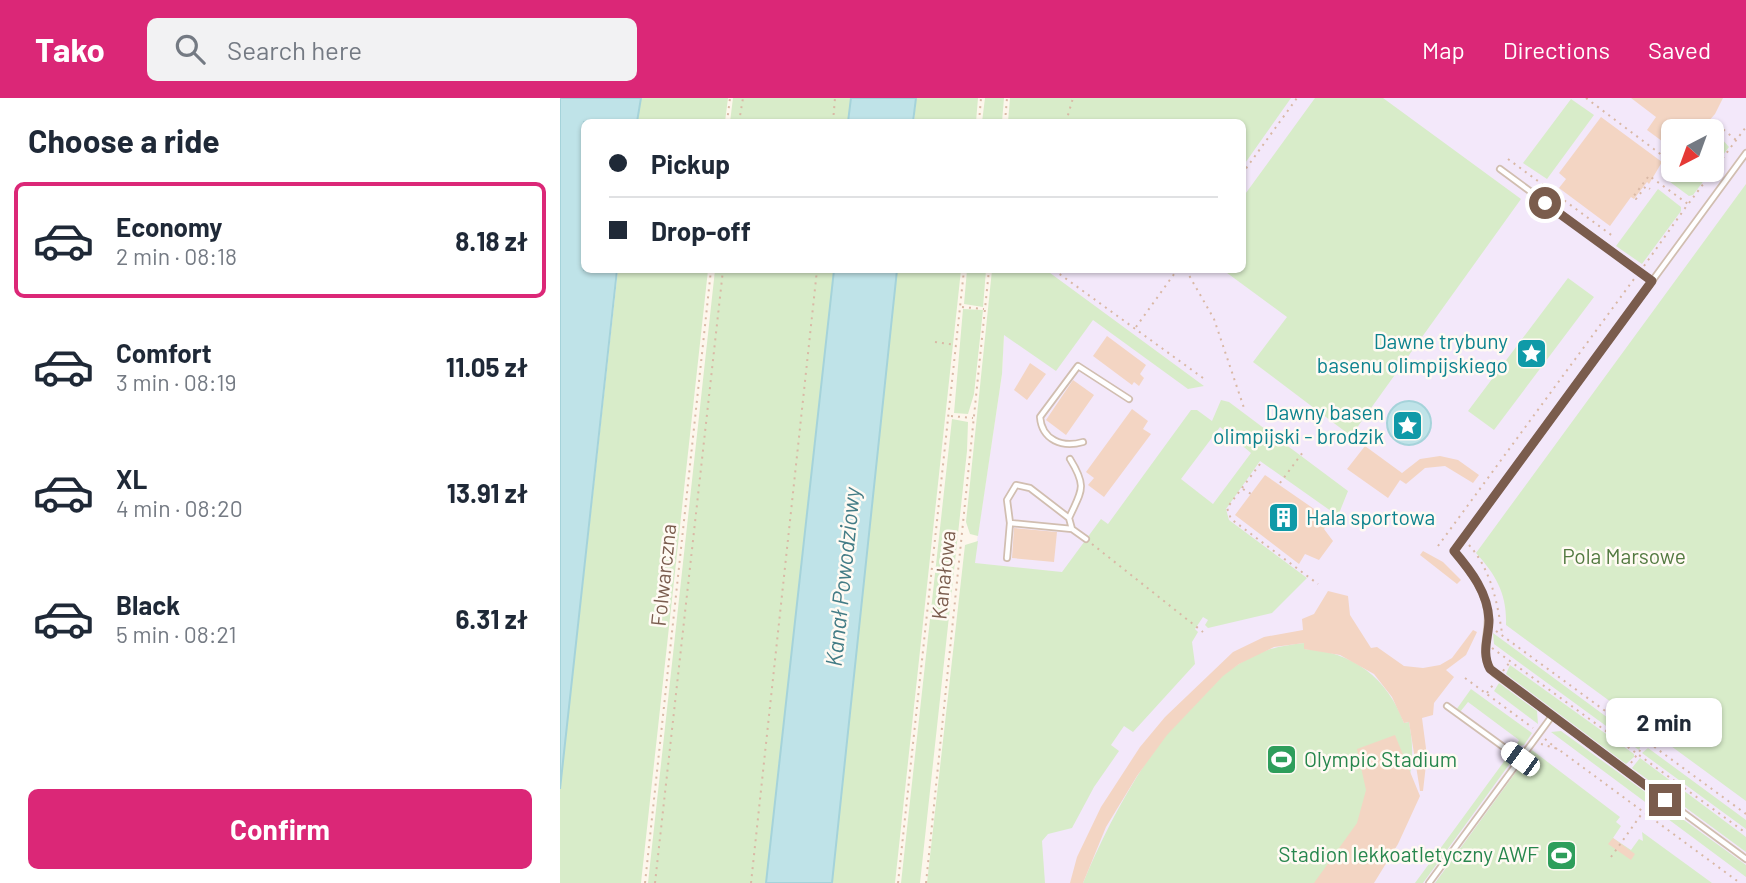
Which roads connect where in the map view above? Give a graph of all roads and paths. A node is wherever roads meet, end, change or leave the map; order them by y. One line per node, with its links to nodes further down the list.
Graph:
1 (730, 98): 9 (path)
2 (743, 98): 10 (path)
3 (835, 98): 11 (path)
4 (981, 98): 12 (path)
5 (1007, 98): 13 (path)
6 (1073, 98): 14 (path)
7 (1297, 98): 21 (path)
8 (1586, 98): 19 (path)
9 (727, 119)
10 (740, 119)
11 (833, 119)
12 (979, 119)
13 (1005, 119)
14 (1067, 119)
15 (1746, 127): 17 (path)
16 (1724, 130): 17 (path)
17 (1736, 140): 24 (path)
18 (1746, 153): 35 (lane)
19 (1661, 154)
20 (1508, 159): 25 (path)
21 (1246, 168)
22 (1500, 169): 26 (lane)
23 (1650, 189): 24 (path)
24 (1688, 204): 26 (path)
25 (1614, 237)
26 (1639, 272): 35 (lane); 58 (path)
27 (711, 273): 82 (path, Folwarczna)
28 (723, 273): 83 (path)
29 (817, 273): 84 (path)
30 (964, 273): 36 (path)
31 (989, 273): 37 (path, Kanałowa)
32 (1058, 273): 38 (path)
33 (1175, 273): 38 (path)
34 (1188, 273): 43 (path)
35 (1652, 281): 57 (lane)
36 (960, 307): 37 (path); 40 (path)
37 (985, 309): 45 (path, Kanałowa)
38 (1135, 328): 41 (path)
39 (935, 342): 40 (path)
40 (957, 345): 44 (path)
41 (1202, 378)
42 (1129, 398): 46 (lane)
43 (1244, 408)
44 (950, 415): 45 (path); 85 (path)
45 (974, 418): 86 (path, Kanałowa)
46 (1083, 442)
47 (1303, 452): 50 (path)
48 (1070, 459): 53 (lane)
49 (1260, 464): 51 (path)
50 (1280, 483)
51 (1242, 488): 52 (path); 61 (path)
52 (1251, 494)
53 (1069, 518): 54 (lane); 55 (lane)
54 (1010, 523): 55 (lane); 59 (lane)
55 (1072, 529): 56 (lane)
56 (1086, 540): 64 (path)
57 (1462, 540): 63 (lane); 65 (path)
58 (1438, 546)
59 (1007, 558)
60 (1295, 561): 61 (path)
61 (1292, 564): 62 (path)
62 (1318, 584)
63 (1488, 628): 65 (path); 66 (lane)
64 (1203, 632)
65 (1502, 634): 71 (path)
66 (1485, 643): 69 (lane); 74 (path)
67 (1465, 678): 70 (path)
68 (1447, 706): 75 (lane)
69 (1552, 716): 70 (lane); 76 (lane)
70 (1539, 733): 72 (lane); 73 (path)
71 (1647, 741): 74 (path); 78 (path)
72 (1532, 742): 73 (path); 75 (lane)
73 (1558, 749): 77 (path)
74 (1638, 754): 76 (path); 79 (path)
75 (1520, 759): 87 (lane)
76 (1625, 770): 81 (lane)
77 (1644, 811): 80 (path); 88 (path)
78 (1746, 814)
79 (1746, 833)
80 (1611, 856)
81 (1746, 859)
82 (645, 883)
83 (655, 883)
84 (751, 883)
85 (898, 883)
86 (926, 883)
87 (1429, 883)
88 (1740, 883)

